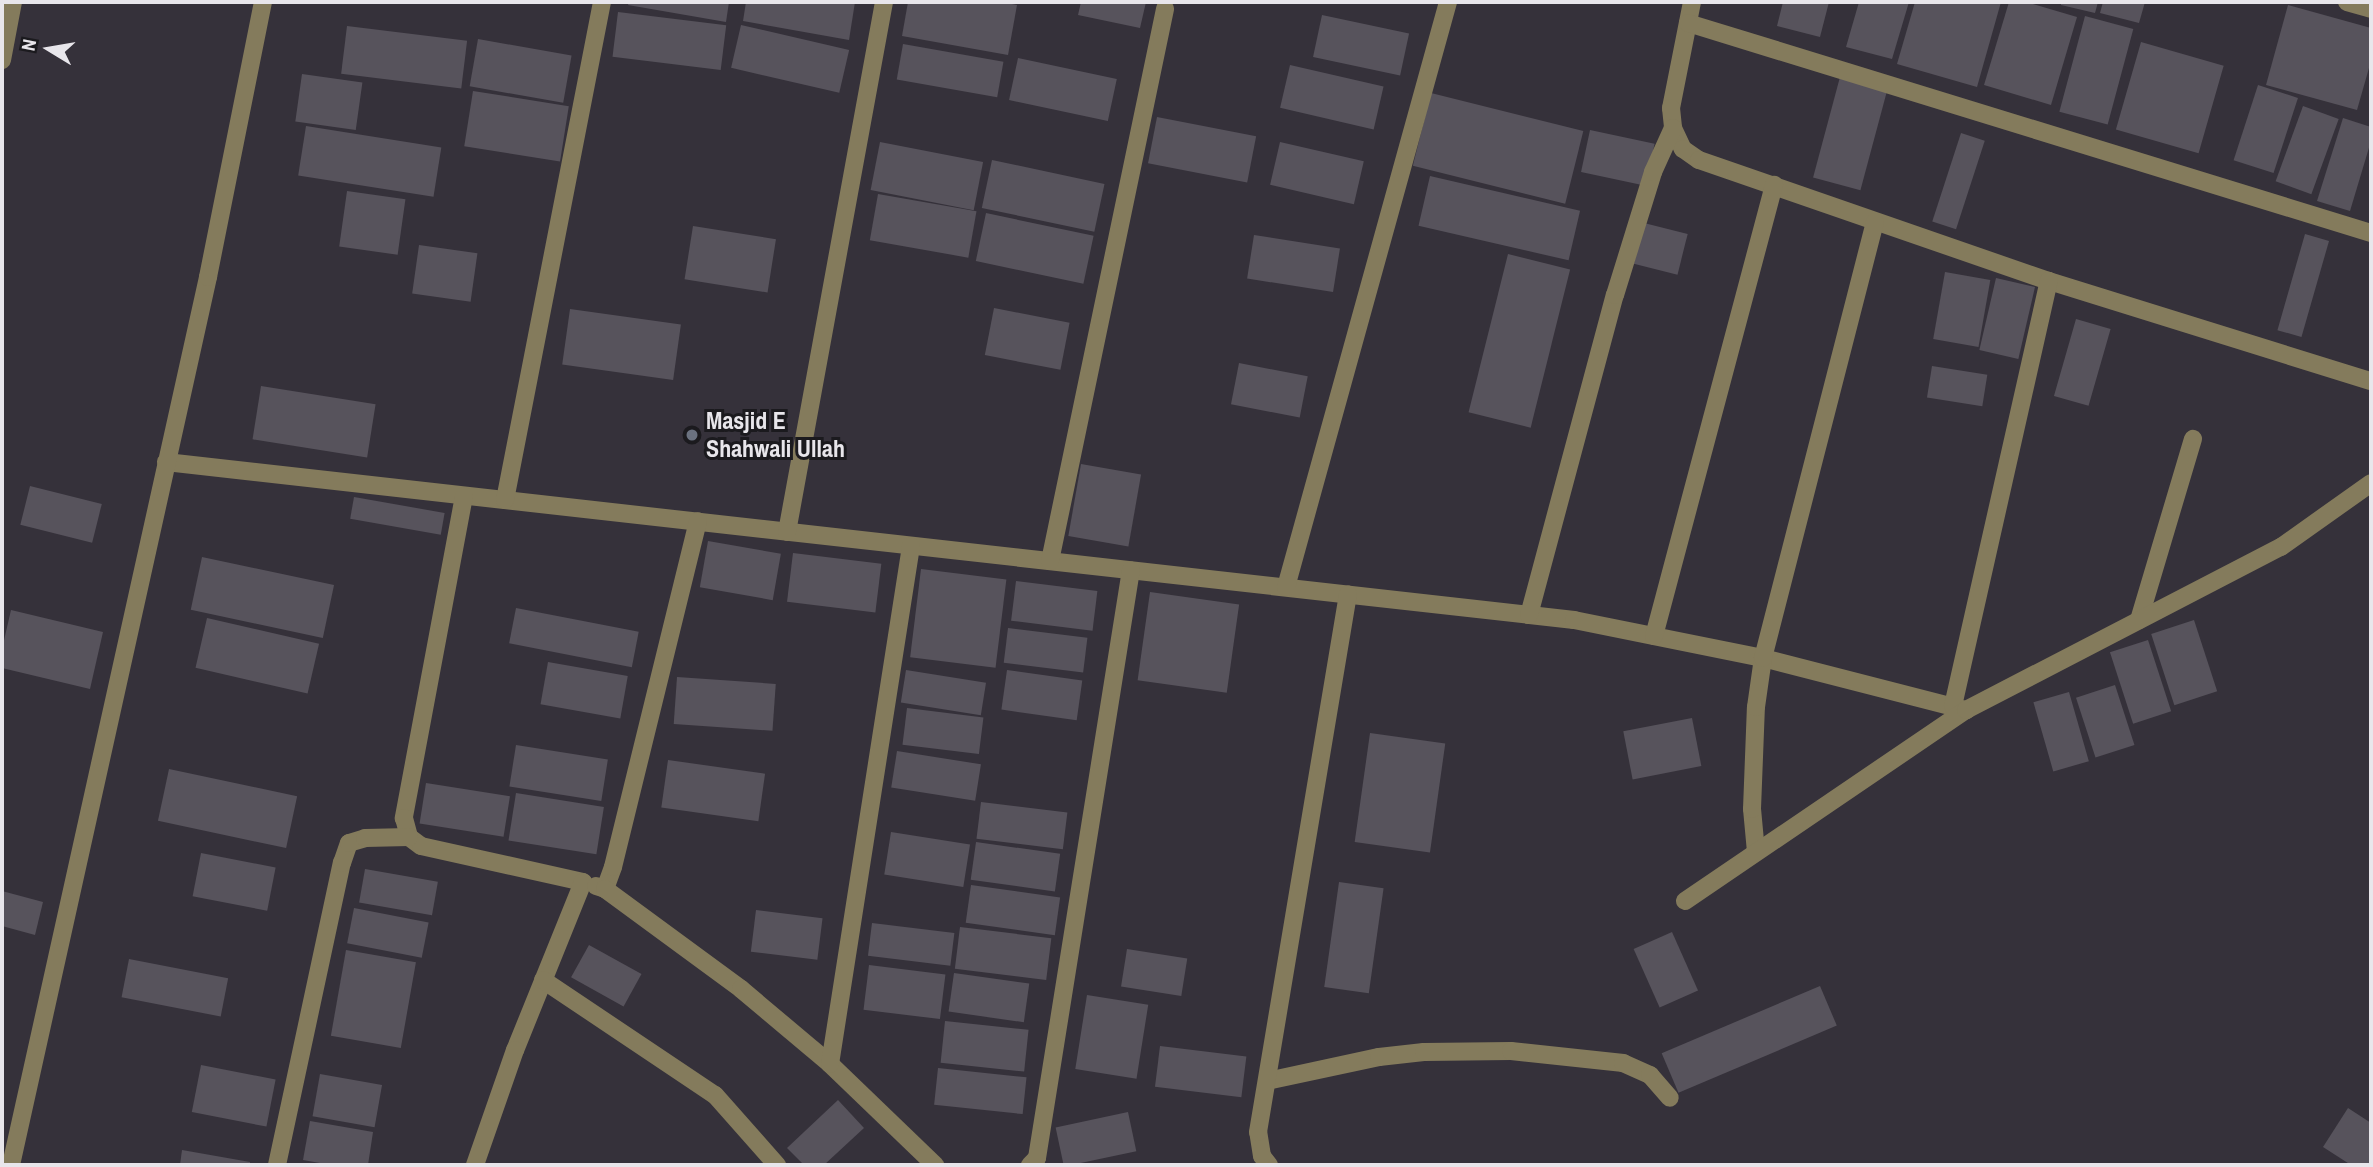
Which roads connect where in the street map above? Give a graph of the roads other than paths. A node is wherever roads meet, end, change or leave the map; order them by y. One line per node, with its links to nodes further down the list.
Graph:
1 (13, 2): 11 (street)
2 (263, 2): 19 (street)
3 (602, 2): 22 (street)
4 (884, 2): 24 (street)
5 (1448, 2): 28 (street)
6 (1692, 2): 10 (street)
7 (2347, 2): 9 (street)
8 (1165, 9): 26 (street)
9 (2371, 9)
10 (1688, 23): 12 (street); 15 (street)
11 (2, 60)
12 (1673, 128): 13 (street); 30 (street)
13 (1774, 185): 14 (street); 32 (street)
14 (1875, 222): 16 (street); 33 (street)
15 (2371, 233)
16 (2049, 281): 17 (street); 34 (street)
17 (2371, 381)
18 (2193, 439): 31 (street)
19 (166, 462): 21 (street); 45 (street)
20 (2371, 483): 31 (street)
21 (464, 496): 22 (street); 35 (street)
22 (505, 500): 23 (street)
23 (698, 521): 24 (street); 38 (street)
24 (787, 532): 25 (street)
25 (911, 545): 26 (street); 41 (street)
26 (1049, 561): 27 (street)
27 (1131, 570): 28 (street); 49 (street)
28 (1286, 587): 29 (street)
29 (1348, 594): 30 (street); 42 (street)
30 (1529, 615): 32 (street)
31 (2140, 620): 34 (street)
32 (1654, 636): 33 (street)
33 (1763, 658): 34 (street); 36 (street)
34 (1960, 708): 36 (street)
35 (409, 837): 37 (street); 46 (street)
36 (1756, 852): 39 (street)
37 (583, 882): 38 (street); 40 (street)
38 (605, 889): 41 (street)
39 (1685, 901)
40 (543, 980): 44 (street); 47 (street)
41 (830, 1064): 48 (street)
42 (1267, 1081): 43 (street); 50 (street)
43 (1670, 1098)
44 (767, 1161)
45 (11, 1165)
46 (278, 1165)
47 (475, 1165)
48 (935, 1165)
49 (1030, 1165)
50 (1269, 1165)

